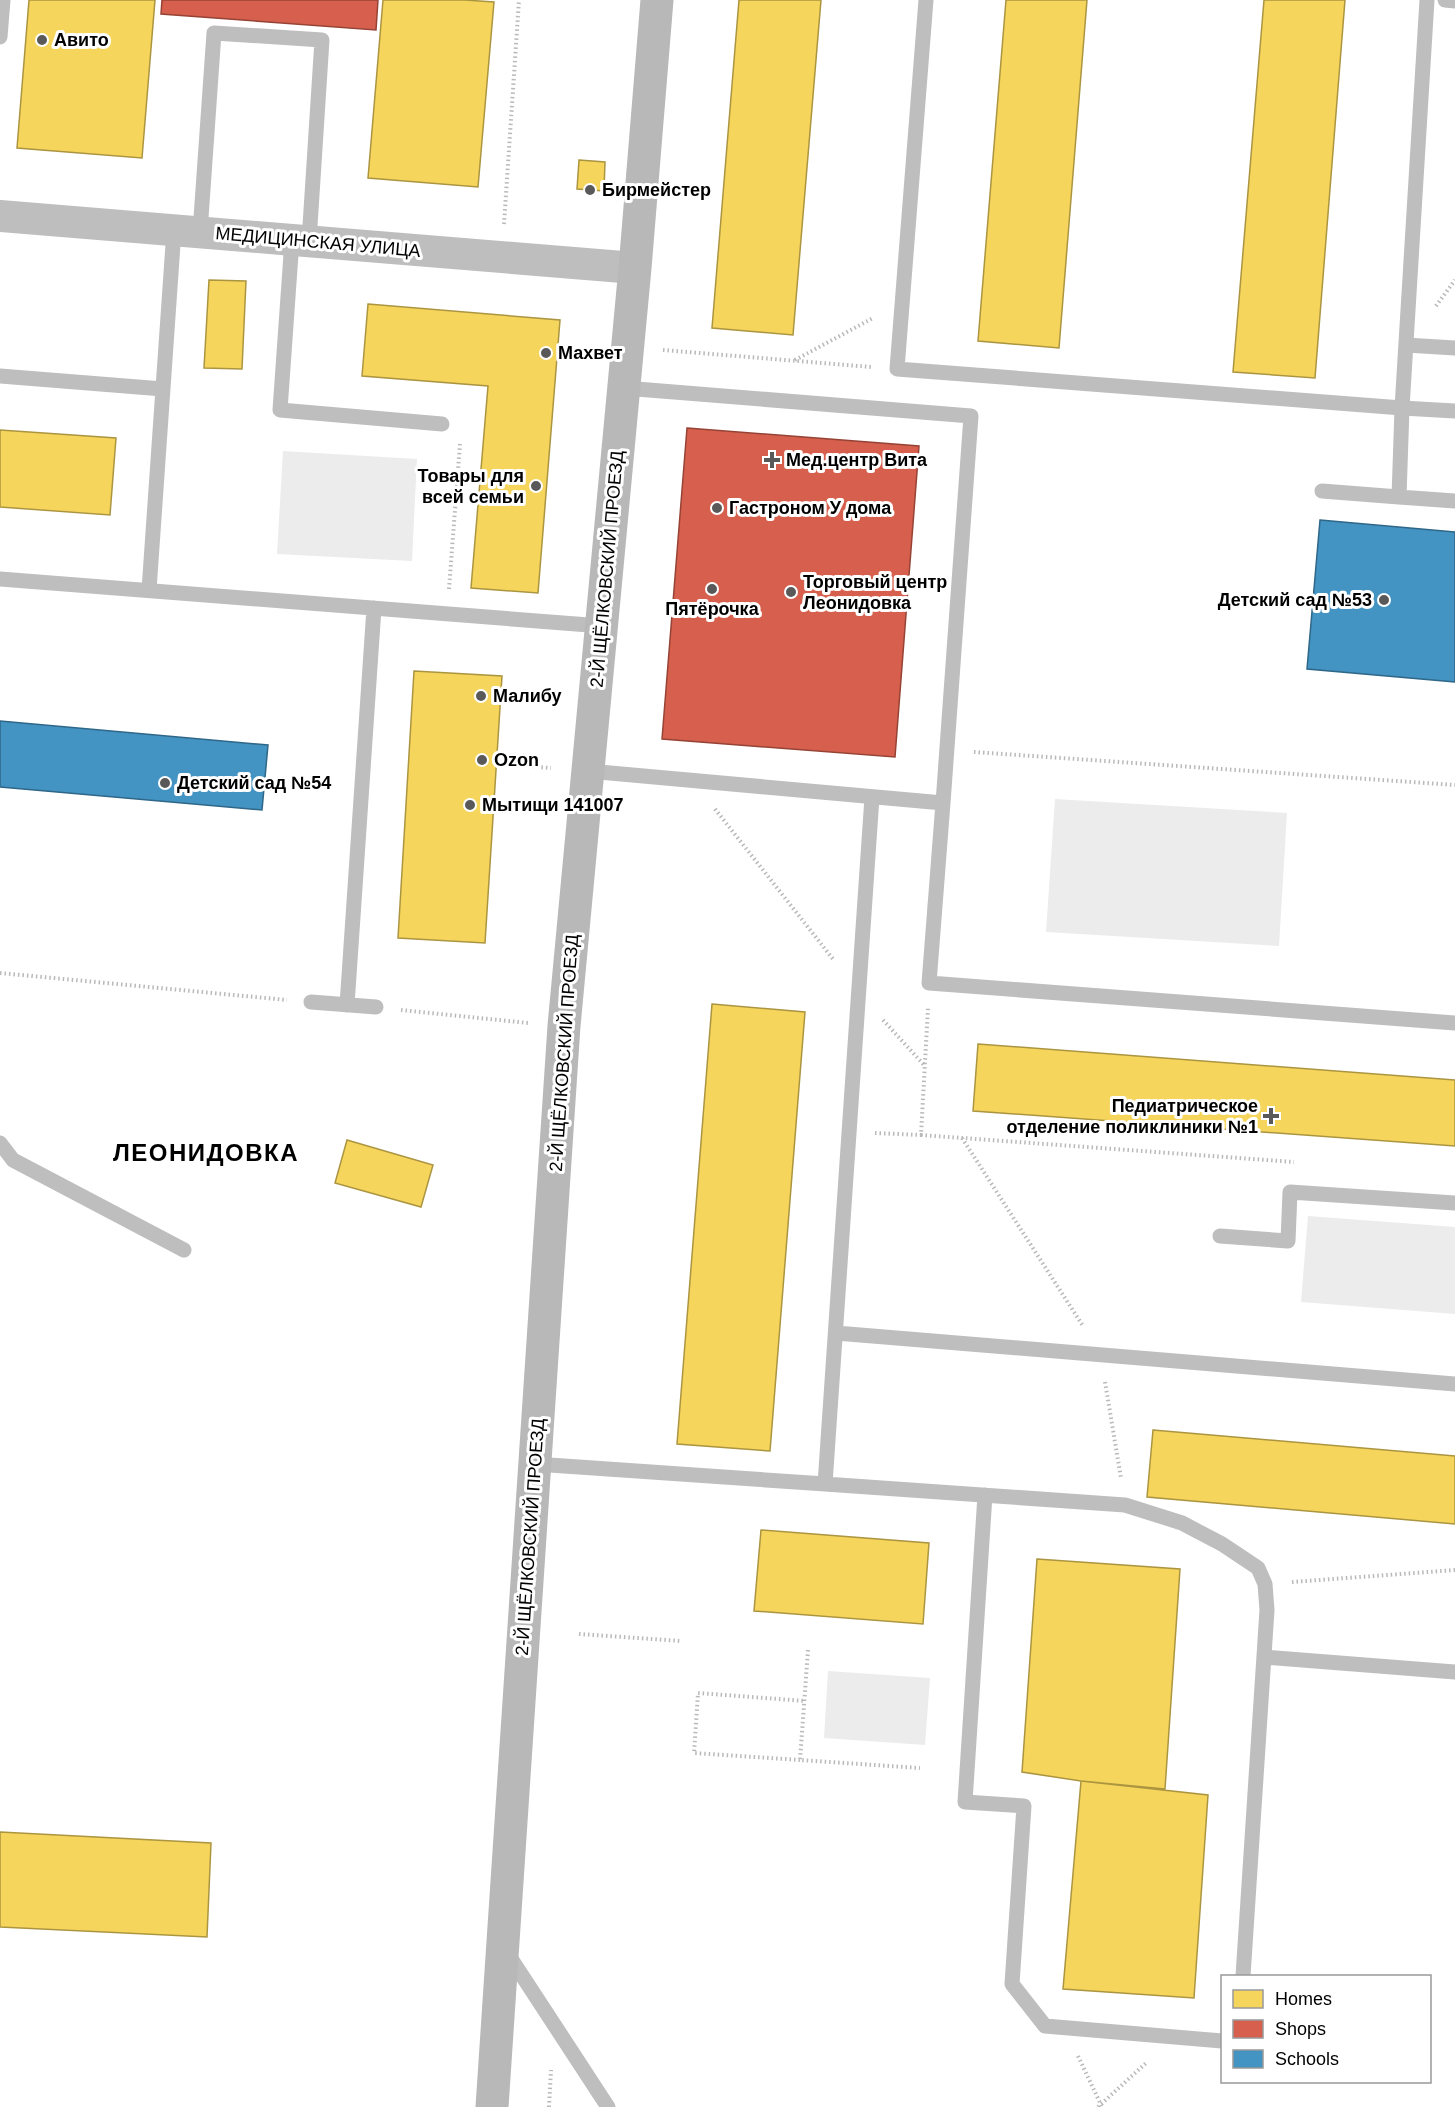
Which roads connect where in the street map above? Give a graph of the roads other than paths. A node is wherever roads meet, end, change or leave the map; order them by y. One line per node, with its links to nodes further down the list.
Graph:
1 (3, 0): 7 (lane)
2 (657, 0): 11 (street, 2-Й ЩЁЛКОВСКИЙ ПРОЕЗД)
3 (926, 0): 17 (lane)
4 (1427, 0): 12 (lane)
5 (1445, 0): 6 (lane)
6 (1455, 1)
7 (0, 37)
8 (0, 216): 9 (street, МЕДИЦИНСКАЯ УЛИЦА)
9 (187, 231): 10 (street, МЕДИЦИНСКАЯ УЛИЦА); 10 (lane); 16 (lane)
10 (301, 240): 11 (street, МЕДИЦИНСКАЯ УЛИЦА); 19 (lane)
11 (635, 268): 15 (street, 2-Й ЩЁЛКОВСКИЙ ПРОЕЗД)
12 (1406, 345): 13 (lane); 17 (lane)
13 (1455, 348)
14 (0, 376): 16 (lane)
15 (624, 388): 26 (street, 2-Й ЩЁЛКОВСКИЙ ПРОЕЗД); 29 (lane)
16 (163, 389): 24 (lane)
17 (1402, 408): 18 (lane); 21 (lane)
18 (1455, 411)
19 (442, 424)
20 (1322, 491): 21 (lane)
21 (1399, 497): 22 (lane)
22 (1455, 501)
23 (0, 579): 24 (lane)
24 (149, 590): 25 (lane)
25 (374, 608): 26 (lane); 31 (lane)
26 (602, 626): 27 (street, 2-Й ЩЁЛКОВСКИЙ ПРОЕЗД)
27 (588, 771): 28 (lane); 40 (street, 2-Й ЩЁЛКОВСКИЙ ПРОЕЗД)
28 (872, 796): 29 (lane); 38 (lane)
29 (943, 803): 33 (lane)
30 (311, 1002): 31 (lane)
31 (347, 1005): 32 (lane)
32 (376, 1007)
33 (1455, 1023)
34 (0, 1143): 37 (lane)
35 (1455, 1203): 36 (lane)
36 (1221, 1236)
37 (184, 1250)
38 (836, 1333): 39 (lane); 41 (lane)
39 (1455, 1384)
40 (535, 1464): 41 (lane); 45 (street, 2-Й ЩЁЛКОВСКИЙ ПРОЕЗД)
41 (825, 1484): 42 (lane)
42 (985, 1495): 43 (lane); 47 (lane)
43 (1264, 1657): 44 (lane); 46 (lane)
44 (1455, 1672)
45 (503, 1946): 48 (street, 2-Й ЩЁЛКОВСКИЙ ПРОЕЗД); 49 (lane)
46 (1243, 1975)
47 (1221, 2041)
48 (492, 2107)
49 (608, 2107)

